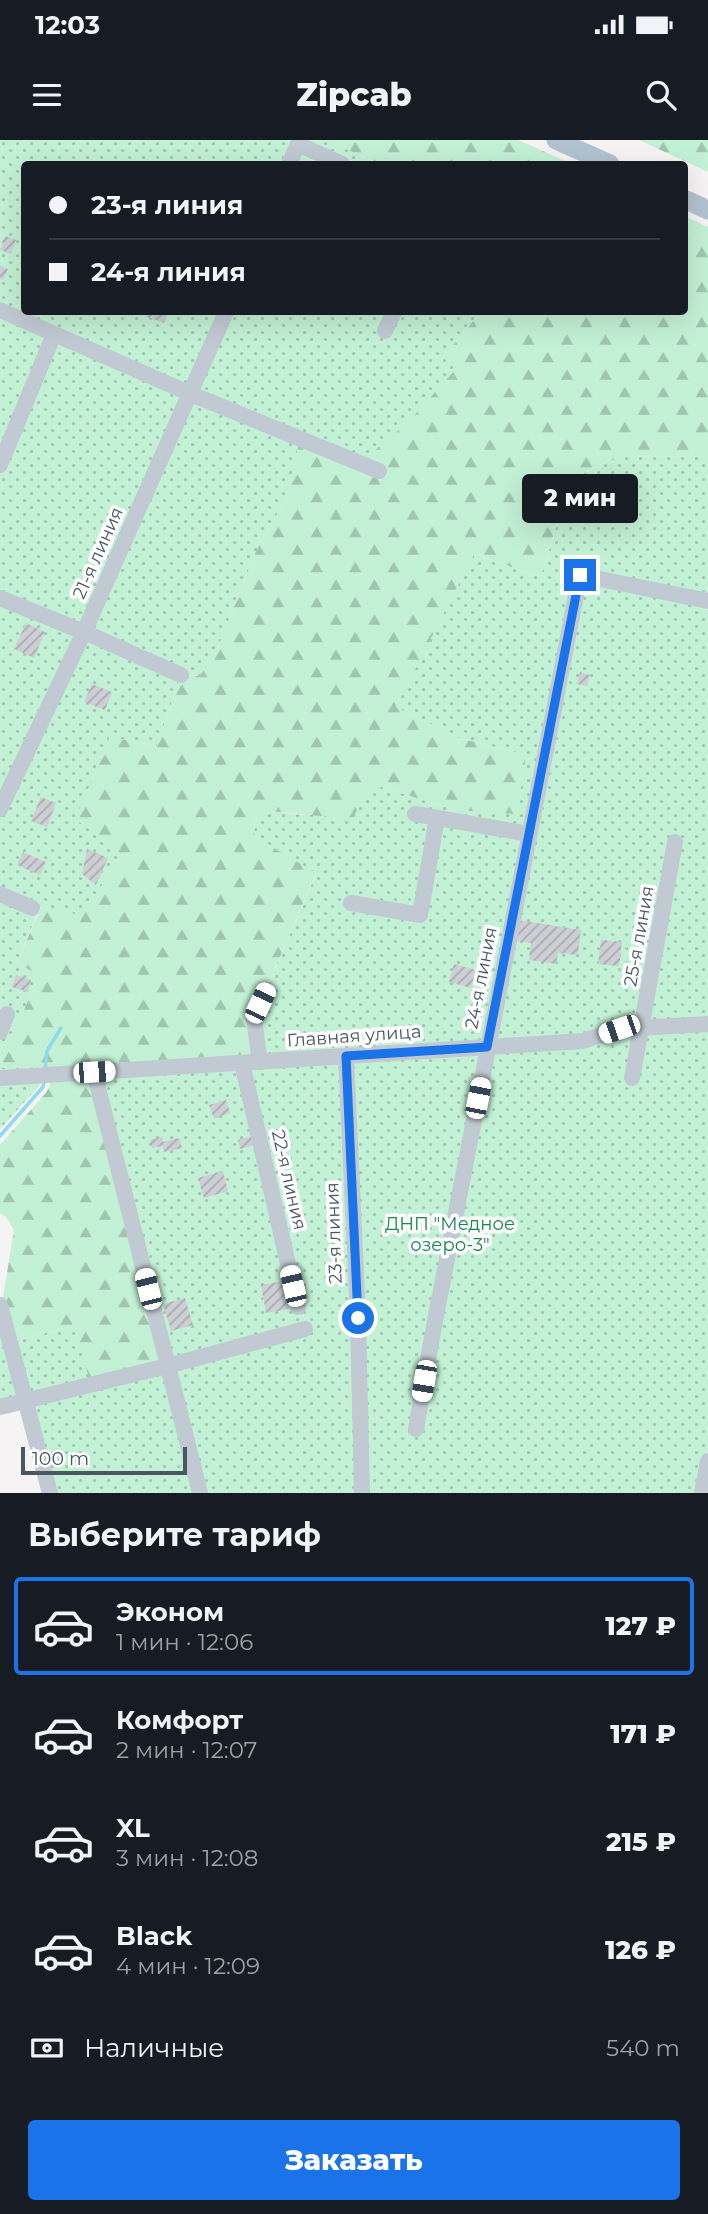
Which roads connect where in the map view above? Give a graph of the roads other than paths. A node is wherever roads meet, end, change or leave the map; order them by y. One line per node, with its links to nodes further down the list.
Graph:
1 (556, 140): 4 (main road)
2 (290, 161): 3 (street)
3 (335, 161)
4 (603, 161)
5 (688, 201): 6 (main road)
6 (708, 209)
7 (13, 311): 11 (street)
8 (225, 315): 12 (street, 21-я линия)
9 (393, 315): 10 (street)
10 (385, 331)
11 (54, 334): 12 (street); 13 (street)
12 (191, 394): 14 (street); 17 (street, 21-я линия)
13 (0, 465)
14 (379, 471)
15 (0, 598): 17 (street)
16 (708, 601): 22 (street, 24-я линия)
17 (84, 632): 18 (street); 19 (street, 21-я линия)
18 (181, 675)
19 (0, 809)
20 (415, 814): 21 (street)
21 (437, 818): 22 (street); 25 (street)
22 (529, 834): 32 (street, 24-я линия)
23 (676, 842): 30 (street, 25-я линия)
24 (0, 894): 26 (street)
25 (351, 903)
26 (32, 908)
27 (266, 990): 34 (street)
28 (7, 1014): 31 (street)
29 (708, 1024): 30 (street, Главная улица)
30 (642, 1028): 32 (street, Главная улица); 38 (street, 25-я линия)
31 (0, 1032)
32 (487, 1047): 33 (street, Главная улица); 45 (street, 24-я линия)
33 (346, 1056): 34 (street, Главная улица); 49 (street, 23-я линия)
34 (260, 1062): 35 (street, Главная улица)
35 (242, 1063): 36 (street, Главная улица); 40 (street, 22-я линия)
36 (94, 1072): 37 (street, Главная улица); 42 (street)
37 (0, 1078)
38 (632, 1078)
39 (0, 1305): 43 (street)
40 (298, 1307)
41 (305, 1329): 42 (street)
42 (167, 1366): 43 (street); 48 (street)
43 (25, 1401): 44 (street); 47 (street)
44 (0, 1406)
45 (416, 1429)
46 (708, 1461): 50 (street)
47 (50, 1493)
48 (200, 1493)
49 (362, 1493)
50 (702, 1493)

